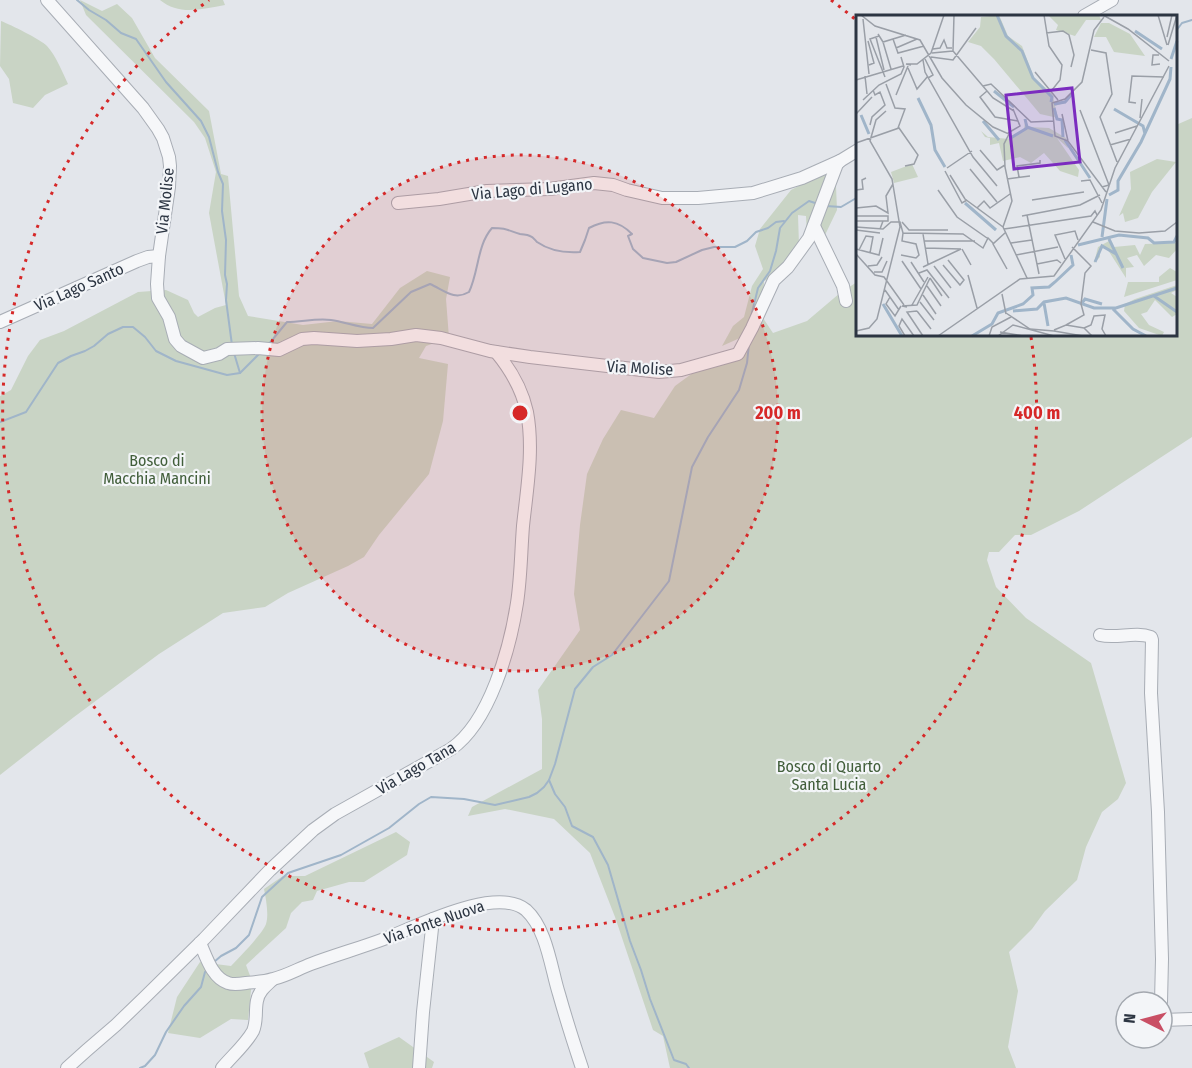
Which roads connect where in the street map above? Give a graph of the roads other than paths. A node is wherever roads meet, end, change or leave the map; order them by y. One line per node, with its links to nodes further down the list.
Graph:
1 (47, 0): 8 (street, Via Molise)
2 (1112, 0): 3 (street)
3 (1086, 15)
4 (856, 151): 5 (street)
5 (840, 161): 6 (street, Via Lago di Lugano); 7 (street, Via Molise)
6 (398, 203)
7 (814, 226): 9 (street); 11 (street, Via Molise)
8 (159, 256): 10 (street, Via Lago Santo); 11 (street, Via Molise)
9 (846, 301)
10 (0, 322)
11 (496, 352): 14 (street, Via Lago Tana)
12 (1100, 635): 16 (street)
13 (433, 919): 15 (street, Via Fonte Nuova); 21 (street); 22 (street, Via Fonte Nuova)
14 (202, 948): 15 (street, Via Fonte Nuova); 19 (street, Via Lago Tana)
15 (272, 980): 20 (street)
16 (1161, 990)
17 (1192, 1018): 18 (street)
18 (1174, 1019)
19 (67, 1068)
20 (222, 1068)
21 (419, 1068)
22 (582, 1068)

